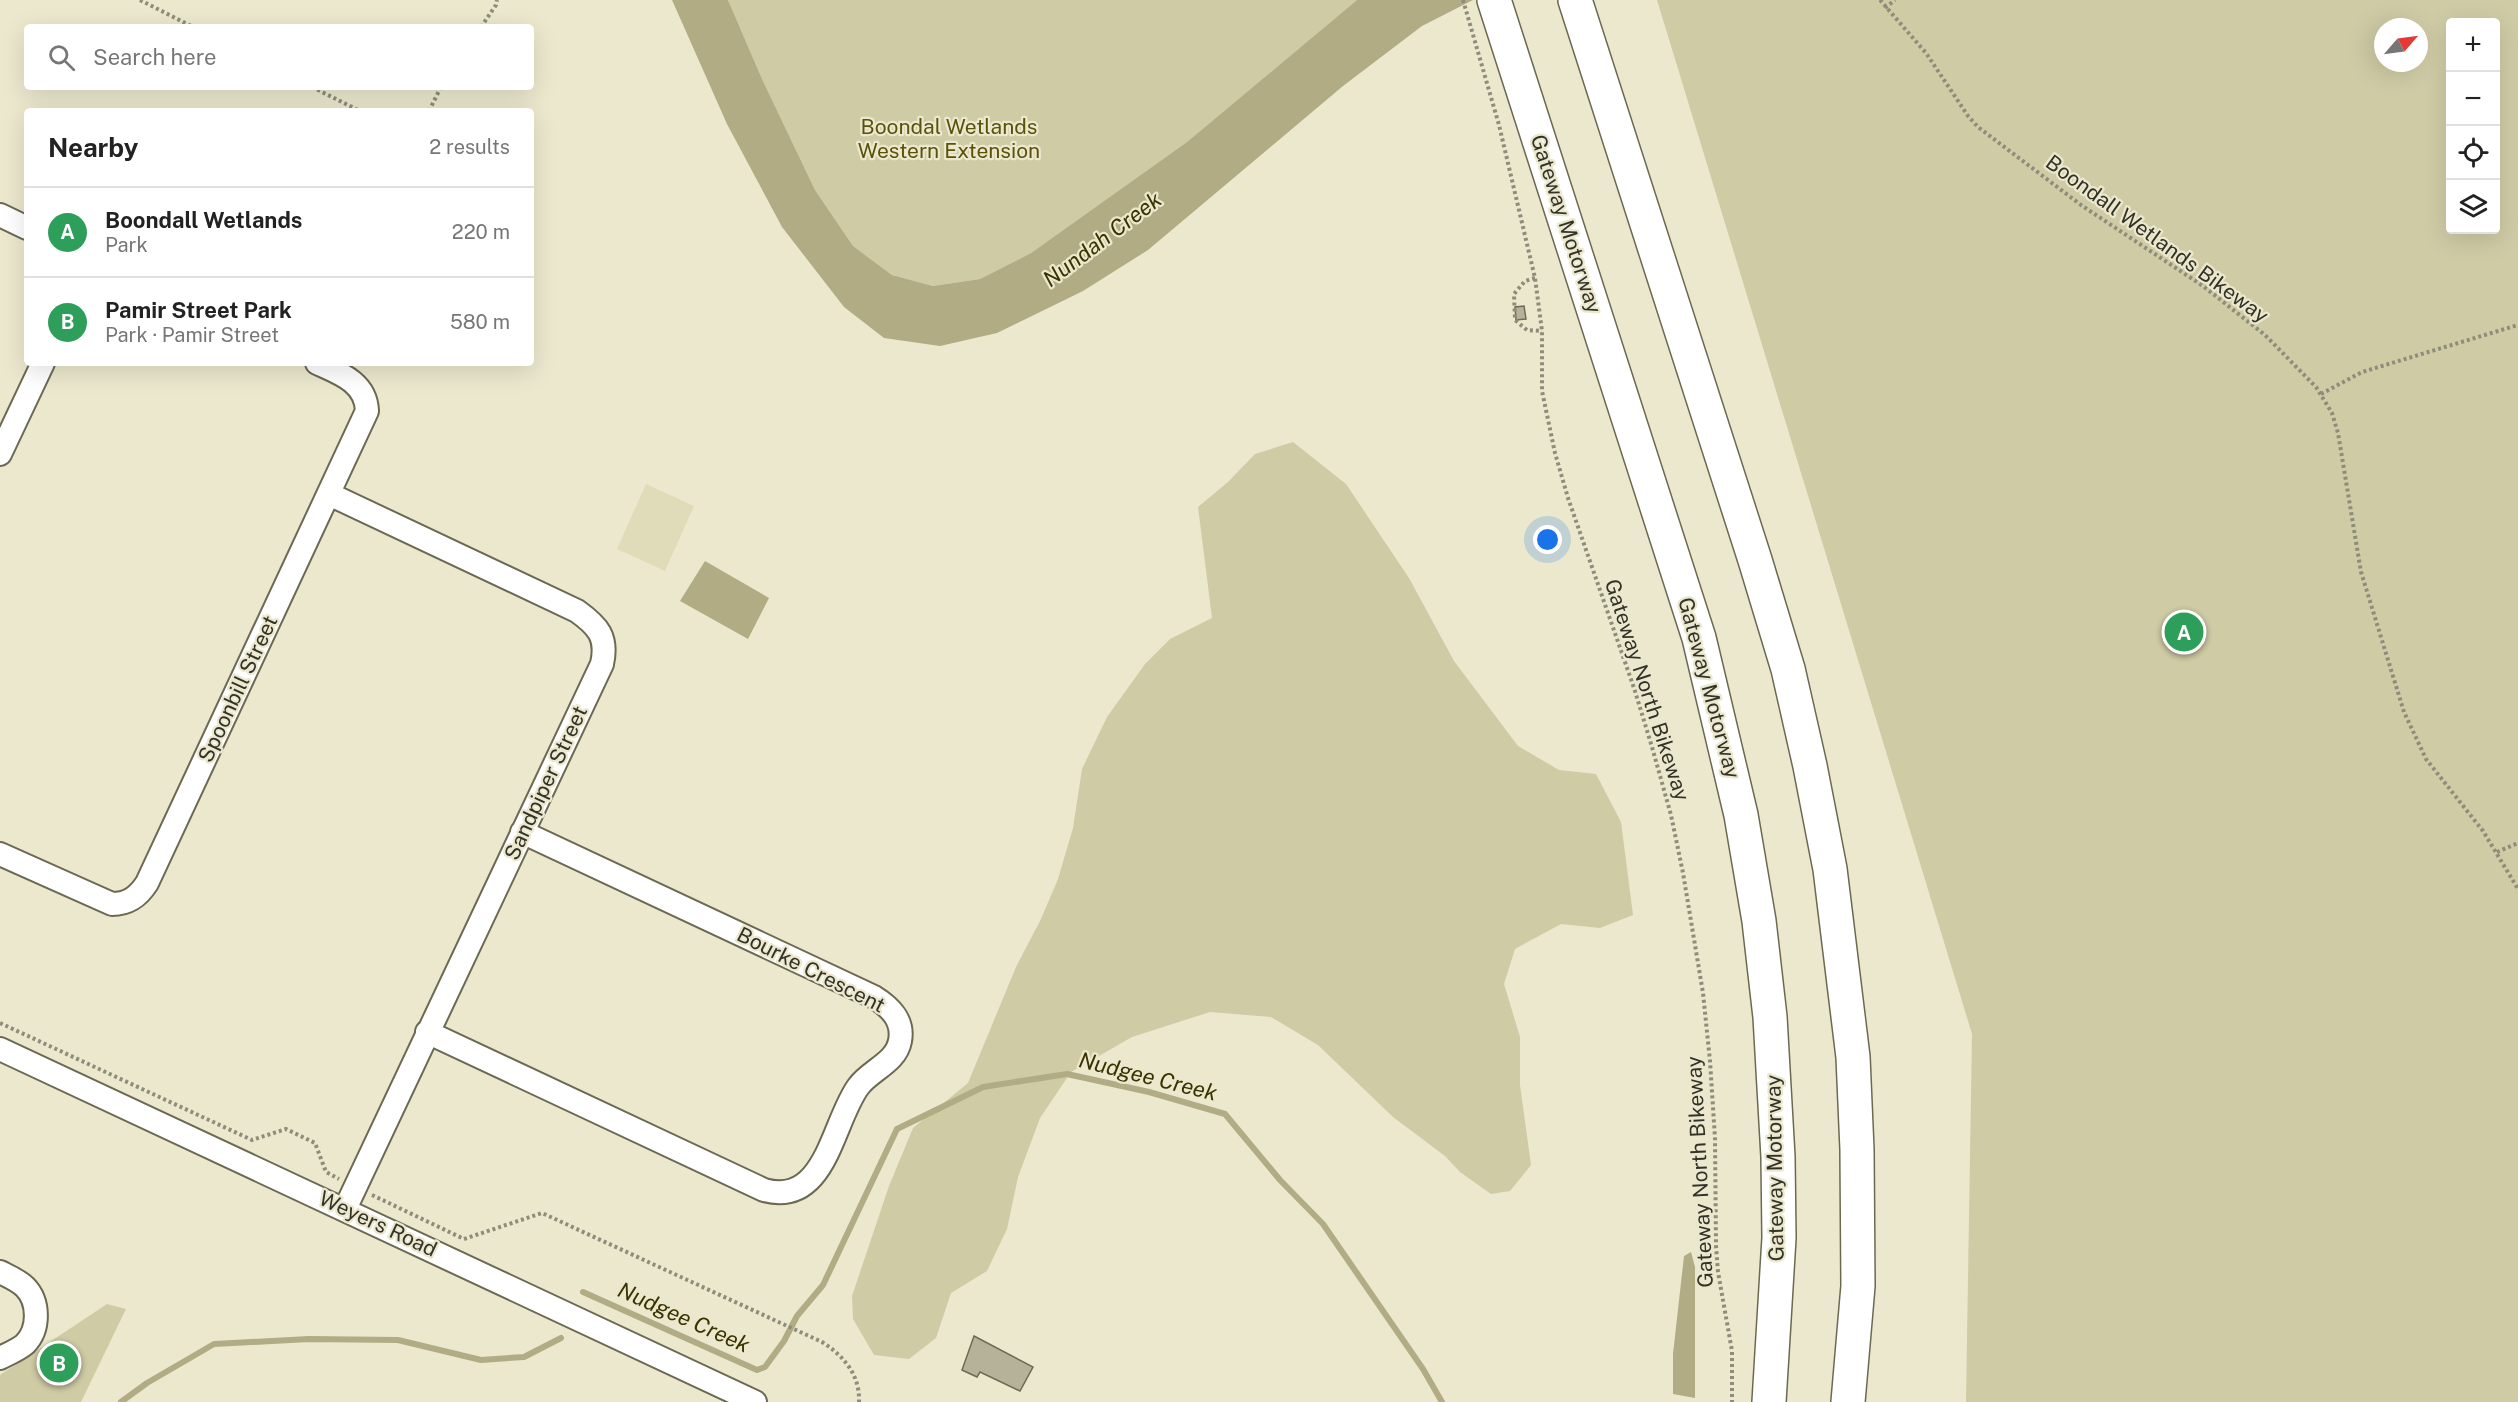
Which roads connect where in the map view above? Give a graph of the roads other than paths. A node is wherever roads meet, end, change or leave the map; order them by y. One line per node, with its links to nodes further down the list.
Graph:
1 (1575, 0): 18 (highway)
2 (1490, 18): 17 (highway, Gateway Motorway)
3 (0, 215): 4 (street)
4 (24, 227)
5 (42, 366): 7 (street)
6 (323, 366): 8 (street, Spoonbill Street)
7 (0, 454)
8 (329, 494): 9 (street, Sandpiper Street); 10 (street, Spoonbill Street)
9 (522, 832): 11 (street, Sandpiper Street); 11 (street, Bourke Crescent)
10 (0, 854)
11 (427, 1032): 13 (street, Sandpiper Street)
12 (0, 1049): 13 (street, Weyers Road)
13 (345, 1209): 16 (street, Weyers Road)
14 (0, 1272): 15 (street)
15 (0, 1358)
16 (755, 1402)
17 (1769, 1402)
18 (1848, 1402)

